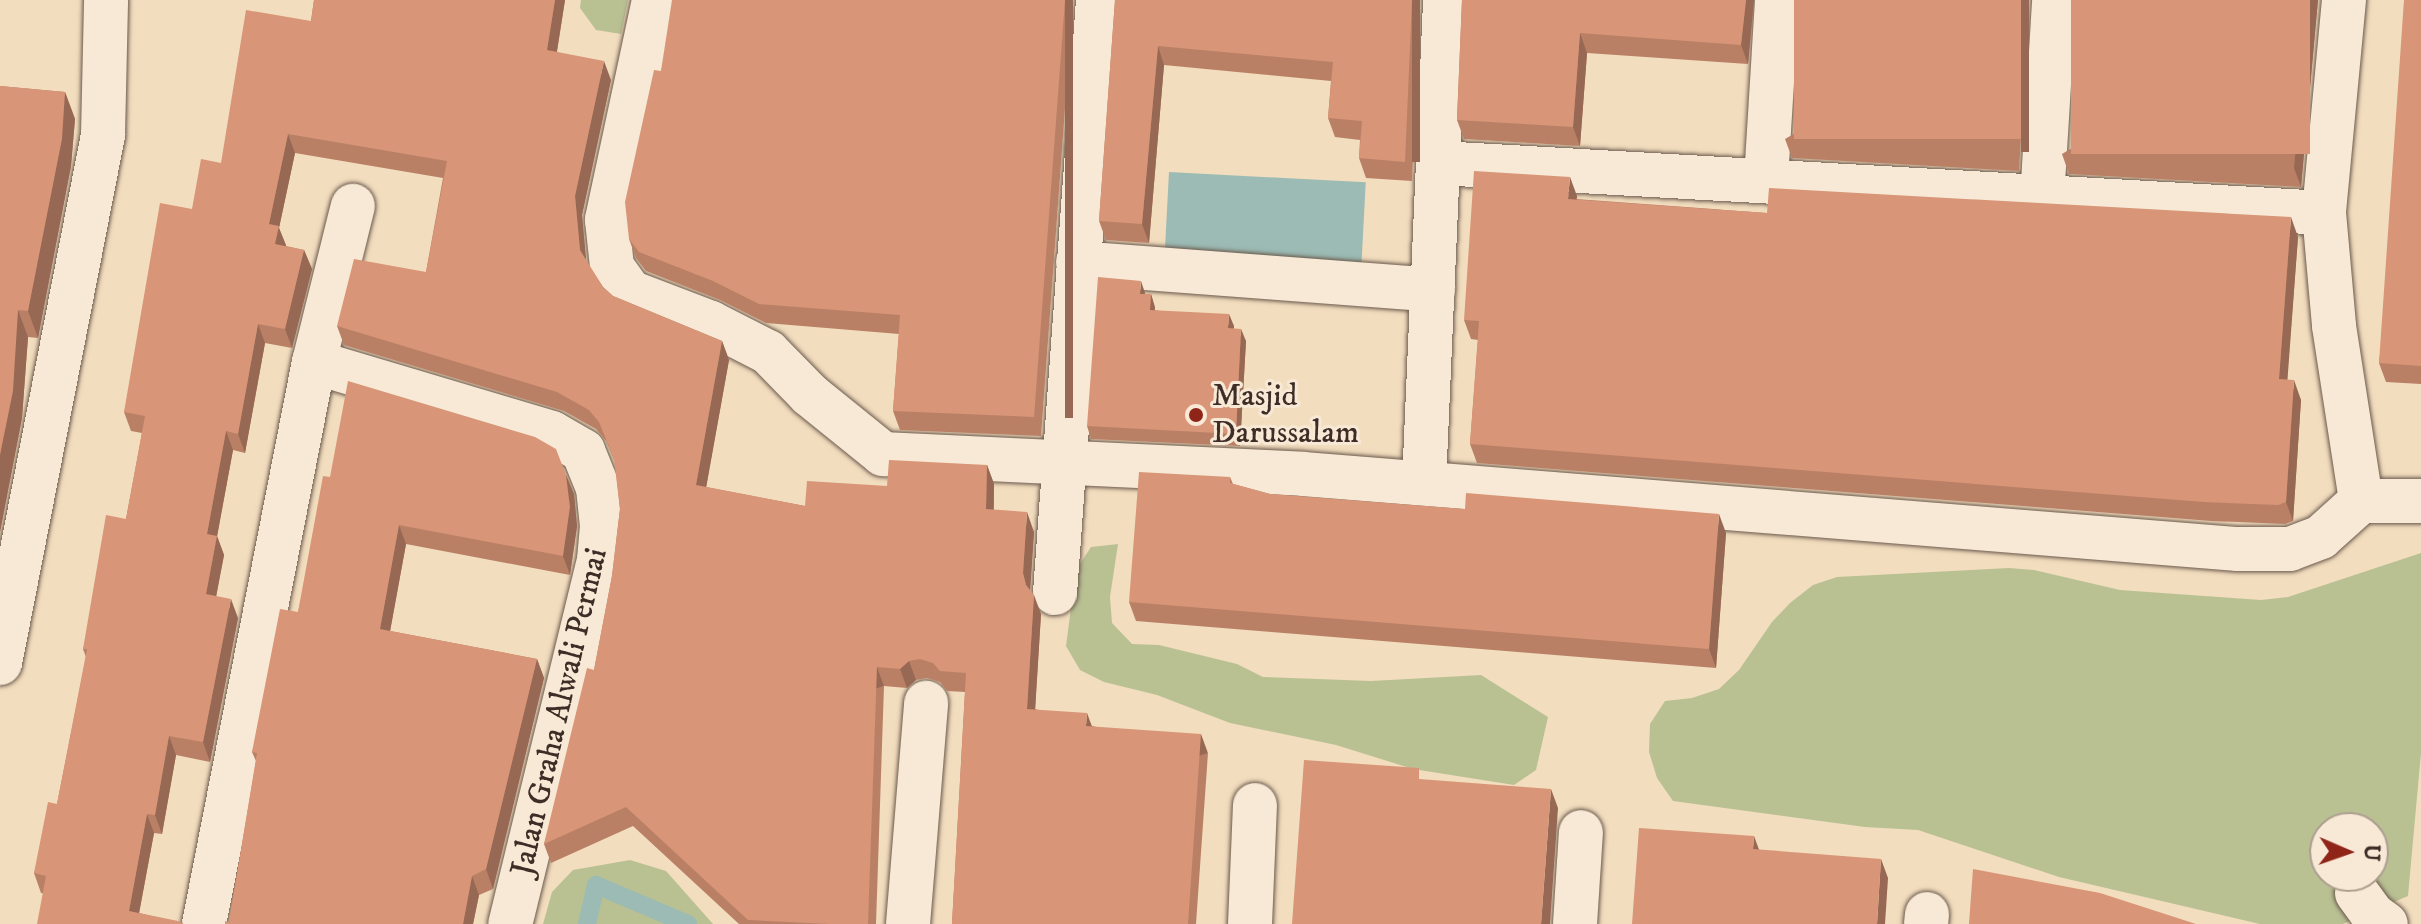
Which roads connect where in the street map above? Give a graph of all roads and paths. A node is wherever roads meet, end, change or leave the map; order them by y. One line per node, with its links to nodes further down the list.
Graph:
1 (106, 0): 21 (street)
2 (654, 0): 16 (street)
3 (1098, 0): 13 (street)
4 (1445, 0): 8 (street)
5 (1777, 0): 9 (street)
6 (2054, 0): 10 (street)
7 (2344, 0): 12 (street)
8 (1439, 163): 9 (street); 14 (street)
9 (1766, 180): 10 (street)
10 (2042, 199): 12 (street)
11 (353, 206): 15 (street)
12 (2324, 213): 18 (street)
13 (1078, 263): 14 (street); 16 (street)
14 (1433, 290): 17 (street)
15 (314, 362): 26 (street); 27 (street, Jalan Graha Alwali Permai)
16 (1064, 461): 17 (street); 20 (street)
17 (1424, 483): 18 (street)
18 (2361, 501): 19 (street)
19 (2421, 501)
20 (1055, 593)
21 (5, 614): 22 (street)
22 (0, 663)
23 (926, 703): 28 (street)
24 (1255, 805): 29 (street)
25 (1581, 832): 30 (street)
26 (204, 924)
27 (510, 924)
28 (908, 924)
29 (1250, 924)
30 (1575, 924)

